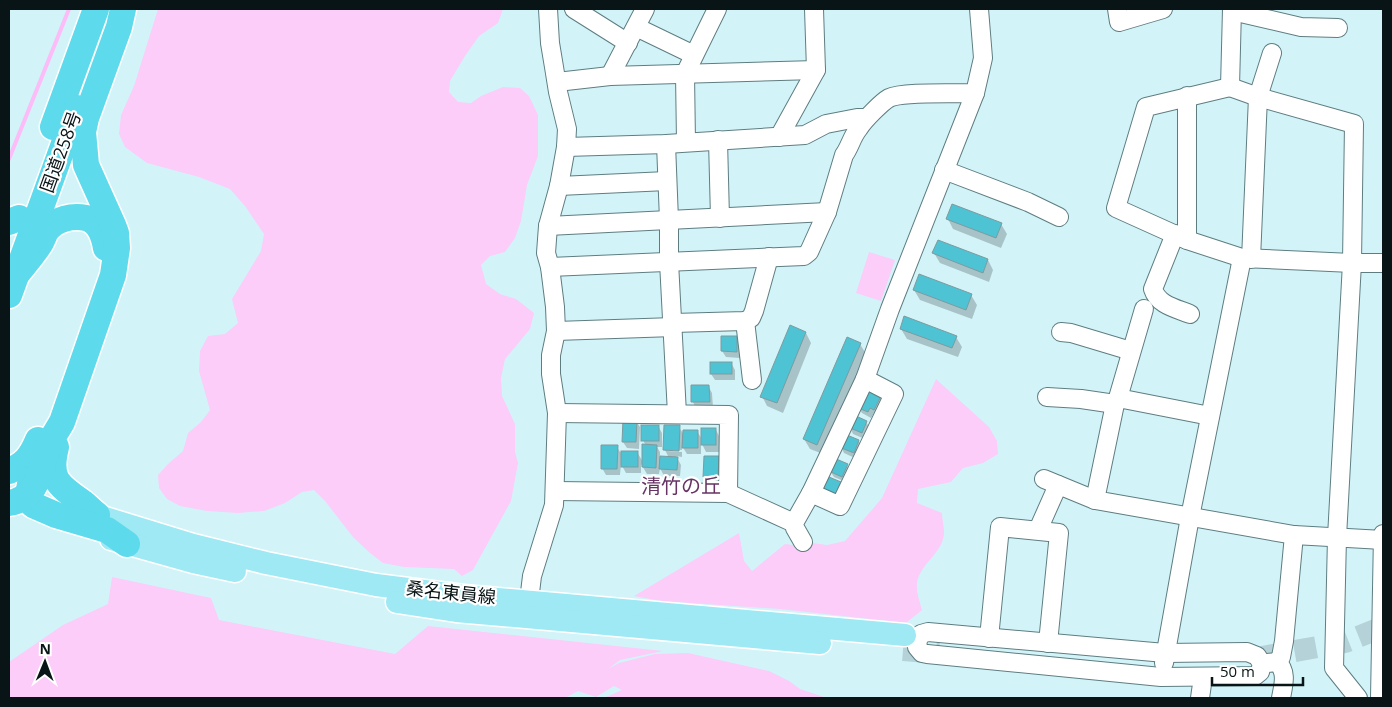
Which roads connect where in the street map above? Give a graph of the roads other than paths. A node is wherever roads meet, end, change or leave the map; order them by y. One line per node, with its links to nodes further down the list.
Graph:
1 (96, 9): 38 (highway, 国道258号)
2 (115, 9): 49 (highway, 国道258号)
3 (123, 9): 64 (highway)
4 (548, 9): 21 (street)
5 (574, 9): 15 (street)
6 (645, 9): 13 (street)
7 (717, 9): 17 (street)
8 (814, 9): 18 (street)
9 (979, 9): 23 (street)
10 (1118, 9): 11 (street)
11 (1163, 9)
12 (1232, 10): 14 (street); 22 (street)
13 (636, 27): 15 (street); 17 (street)
14 (1338, 28)
15 (628, 43): 20 (street)
16 (1272, 53): 25 (street)
17 (694, 54): 19 (street)
18 (816, 70): 19 (street); 27 (street)
19 (685, 74): 20 (street); 29 (street)
20 (610, 76): 21 (street)
21 (557, 82): 31 (street)
22 (1230, 87): 24 (street); 25 (street)
23 (975, 93): 26 (street); 32 (street)
24 (1187, 96): 41 (street); 41 (street)
25 (1258, 97): 44 (street); 46 (street)
26 (866, 118): 27 (street); 35 (street)
27 (779, 137): 28 (street)
28 (718, 140): 29 (street); 37 (street)
29 (686, 142): 30 (street)
30 (666, 144): 31 (street); 33 (street)
31 (566, 147): 34 (street)
32 (944, 170): 36 (street); 57 (street)
33 (667, 182): 34 (street); 39 (street)
34 (559, 186): 40 (street)
35 (827, 212): 37 (street); 43 (street)
36 (1059, 217)
37 (720, 218): 39 (street)
38 (14, 220): 42 (highway, 国道258号)
39 (669, 220): 40 (street); 45 (street)
40 (548, 226): 48 (street)
41 (1181, 237): 44 (street); 51 (street)
42 (9, 245)
43 (769, 257): 45 (street); 52 (street)
44 (1246, 259): 46 (street); 63 (street)
45 (669, 262): 48 (street); 53 (street)
46 (1352, 263): 47 (street); 77 (street)
47 (1383, 263)
48 (550, 267): 54 (street)
49 (12, 285): 64 (highway)
50 (1144, 309): 56 (street)
51 (1190, 314)
52 (745, 321): 53 (street); 58 (street)
53 (673, 325): 54 (street); 62 (street)
54 (556, 331): 61 (street)
55 (1061, 332): 56 (street)
56 (1131, 351): 60 (street)
57 (865, 379): 68 (street); 68 (street)
58 (752, 380)
59 (1047, 397): 60 (street)
60 (1116, 401): 63 (street); 70 (street)
61 (557, 413): 62 (street); 66 (street)
62 (678, 414): 67 (street)
63 (1210, 416): 72 (street)
64 (59, 417): 65 (highway); 69 (highway); 71 (highway)
65 (9, 471)
66 (555, 491): 67 (street); 81 (street)
67 (728, 493): 73 (street)
68 (811, 493): 73 (street)
69 (14, 498): 71 (main road, 桑名東員線); 80 (highway)
70 (1095, 500): 72 (street); 74 (street)
71 (97, 515): 81 (main road, 桑名東員線)
72 (1190, 517): 76 (street); 84 (street)
73 (794, 523): 79 (street)
74 (1038, 530): 82 (street); 83 (street)
75 (1383, 534): 78 (street)
76 (1294, 535): 77 (street); 85 (street)
77 (1337, 537): 78 (street); 90 (street)
78 (1383, 540): 91 (street)
79 (803, 542)
80 (127, 544): 81 (main road, 桑名東員線)
81 (529, 601)
82 (990, 638): 83 (street); 86 (street)
83 (1048, 643): 84 (street)
84 (1165, 653): 85 (street); 86 (street)
85 (1270, 663): 87 (street); 89 (street)
86 (1161, 676): 87 (street)
87 (1203, 677): 88 (street)
88 (1200, 698)
89 (1281, 698)
90 (1358, 698)
91 (1380, 698)

